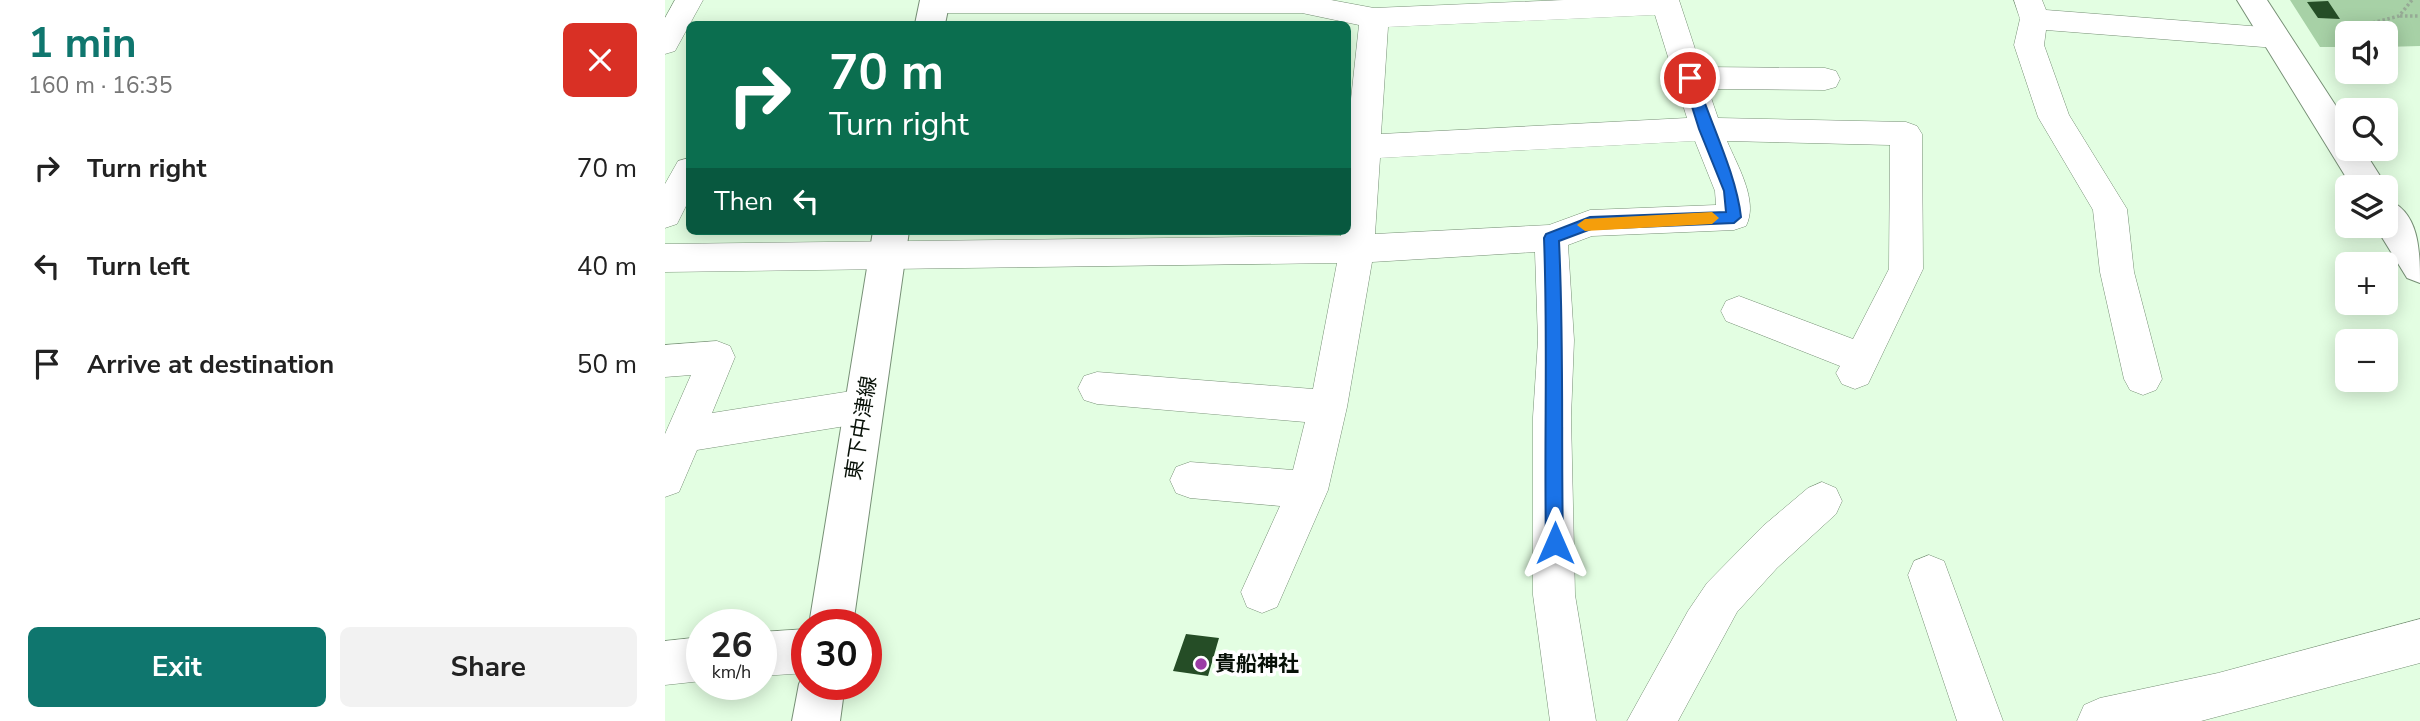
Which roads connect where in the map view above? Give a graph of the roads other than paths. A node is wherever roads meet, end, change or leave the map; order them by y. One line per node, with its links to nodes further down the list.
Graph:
1 (689, 0): 9 (street)
2 (2252, 0): 8 (main road)
3 (1666, 2): 4 (street); 11 (street)
4 (1445, 8): 7 (street)
5 (2031, 9): 8 (street); 26 (street)
6 (933, 10): 7 (street)
7 (1374, 18): 10 (street)
8 (2276, 38): 15 (main road)
9 (665, 44)
10 (1359, 56): 14 (street)
11 (1690, 78): 12 (street); 13 (street)
12 (1825, 79)
13 (1706, 129): 14 (street); 19 (street); 24 (street)
14 (1356, 148): 21 (street)
15 (2362, 175)
16 (686, 176): 17 (street)
17 (665, 215)
18 (2398, 233): 23 (main road)
19 (1551, 238): 21 (street); 44 (street)
20 (889, 243): 21 (street); 22 (street); 28 (main road, 東下中津線)
21 (1357, 249): 29 (street)
22 (665, 258)
23 (2420, 268)
24 (1739, 311)
25 (665, 361): 30 (street)
26 (2143, 380)
27 (1097, 388): 29 (street)
28 (864, 406): 30 (street); 37 (main road, 東下中津線)
29 (1328, 407): 33 (street)
30 (685, 435): 31 (street)
31 (665, 479)
32 (1190, 480): 33 (street)
33 (1308, 490): 36 (street)
34 (1822, 501): 45 (street)
35 (1929, 575): 46 (street)
36 (1262, 592)
37 (833, 609)
38 (2420, 641): 42 (street)
39 (686, 661): 40 (street)
40 (665, 663)
41 (819, 700): 43 (main road)
42 (2223, 708): 47 (street)
43 (816, 721)
44 (1573, 721)
45 (1650, 721)
46 (1980, 721)
47 (2099, 721)

